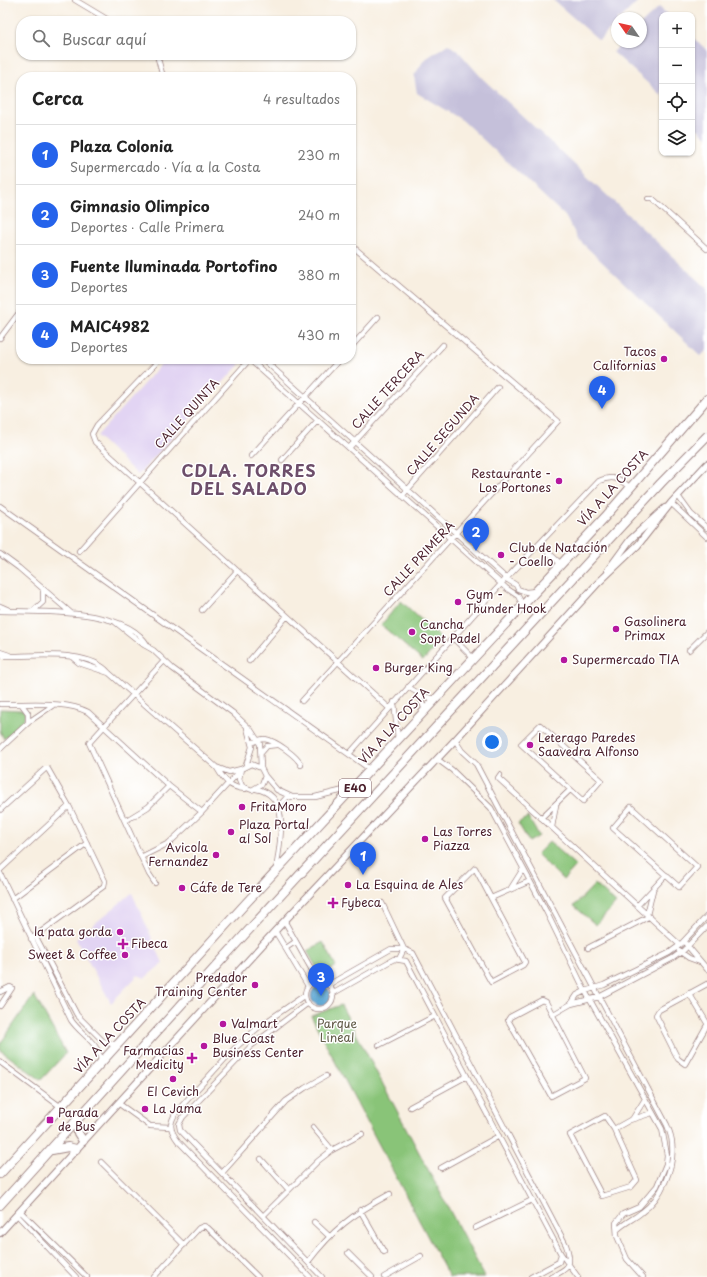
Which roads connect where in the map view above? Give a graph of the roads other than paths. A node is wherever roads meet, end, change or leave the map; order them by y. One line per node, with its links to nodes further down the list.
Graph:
1 (75, 0): 2 (street)
2 (102, 16)
3 (158, 60): 4 (street)
4 (162, 72)
5 (648, 199): 7 (street)
6 (356, 249): 39 (street, CALLE PRIMERA)
7 (707, 249)
8 (16, 317): 10 (street)
9 (378, 317): 11 (street)
10 (0, 338)
11 (356, 341)
12 (442, 345): 26 (street, CALLE TERCERA)
13 (155, 364): 31 (street)
14 (245, 364): 31 (street, CALLE QUINTA)
15 (256, 364): 21 (street)
16 (269, 364): 19 (street)
17 (336, 364): 19 (street)
18 (498, 387): 33 (street, CALLE SEGUNDA)
19 (306, 397): 21 (street); 26 (street)
20 (707, 400): 24 (highway, VÍA A LA COSTA / E40)
21 (300, 404): 23 (street); 28 (street)
22 (707, 406): 24 (highway)
23 (318, 420): 27 (street); 29 (street)
24 (679, 432): 32 (highway, VÍA A LA COSTA / E40)
25 (707, 436): 187 (highway, E40)
26 (355, 442): 27 (street, CALLE TERCERA); 33 (street)
27 (349, 448): 34 (street)
28 (251, 456)
29 (282, 460)
30 (707, 464): 35 (street)
31 (138, 483): 43 (street, CALLE QUINTA); 46 (street)
32 (630, 488): 42 (street); 45 (highway, VÍA A LA COSTA / E40)
33 (408, 489): 34 (street, CALLE SEGUNDA); 39 (street)
34 (402, 496): 41 (street)
35 (678, 496): 36 (street); 38 (street)
36 (671, 503): 40 (street); 85 (street)
37 (0, 506): 90 (street)
38 (707, 528)
39 (456, 533): 41 (street, CALLE PRIMERA); 47 (street)
40 (707, 537)
41 (451, 539): 48 (street); 68 (street, CALLE PRIMERA)
42 (539, 544): 45 (street); 47 (street)
43 (79, 551)
44 (0, 554): 49 (street)
45 (561, 564): 50 (highway, VÍA A LA COSTA / E40)
46 (237, 571): 53 (street); 58 (street)
47 (507, 580): 48 (street); 50 (street)
48 (501, 584): 52 (street); 60 (street)
49 (43, 589): 56 (street); 57 (street)
50 (537, 591): 52 (highway, VÍA A LA COSTA / E40)
51 (0, 606): 55 (street)
52 (523, 606): 65 (highway, VÍA A LA COSTA / E40)
53 (202, 610)
54 (0, 611): 55 (street)
55 (10, 611): 56 (street)
56 (33, 611): 57 (street)
57 (71, 613): 66 (street)
58 (287, 616): 67 (street); 68 (street)
59 (707, 632): 61 (street)
60 (453, 638): 65 (street); 69 (street)
61 (689, 650)
62 (0, 652): 63 (street)
63 (9, 655): 64 (street); 70 (street)
64 (0, 656)
65 (474, 658): 72 (highway, VÍA A LA COSTA / E40)
66 (164, 661): 70 (street); 81 (street)
67 (249, 661)
68 (337, 661): 73 (street, CALLE PRIMERA); 78 (street)
69 (408, 687): 71 (street); 74 (street)
70 (133, 693): 82 (street); 94 (street)
71 (418, 693): 72 (street); 79 (street)
72 (435, 699): 79 (highway, VÍA A LA COSTA / E40)
73 (302, 700)
74 (394, 702): 78 (street); 83 (street)
75 (0, 704): 76 (street)
76 (22, 705): 77 (street); 80 (street)
77 (54, 705): 80 (street); 82 (street)
78 (389, 708): 90 (street)
79 (425, 710): 83 (highway, VÍA A LA COSTA / E40)
80 (28, 723): 88 (street)
81 (246, 724): 84 (street); 86 (street)
82 (103, 726): 101 (street); 113 (street)
83 (398, 739): 97 (highway, VÍA A LA COSTA / E40)
84 (259, 740): 86 (street); 87 (street); 89 (street)
85 (455, 740): 91 (street); 123 (street)
86 (252, 743): 92 (street)
87 (276, 745): 89 (street); 93 (street)
88 (0, 749)
89 (261, 753): 95 (street)
90 (349, 754): 97 (street)
91 (437, 759): 117 (street); 133 (street)
92 (246, 765): 95 (street); 96 (street)
93 (302, 765)
94 (216, 767): 96 (street); 100 (street)
95 (261, 768): 99 (street)
96 (240, 770): 100 (street); 103 (street)
97 (371, 770): 102 (highway, VÍA A LA COSTA / E40)
98 (500, 775): 112 (street)
99 (264, 776): 104 (street); 106 (street)
100 (228, 784): 103 (street); 111 (street)
101 (169, 786): 111 (street); 113 (street)
102 (356, 786): 106 (street); 119 (highway, VÍA A LA COSTA / E40)
103 (246, 789): 104 (street)
104 (256, 789): 109 (street)
105 (570, 790): 105 (street); 107 (street)
106 (288, 796): 109 (street)
107 (556, 804): 112 (street); 114 (street)
108 (69, 806): 110 (street); 115 (street); 118 (street)
109 (279, 806): 119 (street)
110 (0, 810)
111 (202, 812): 116 (street)
112 (542, 818): 114 (street)
113 (125, 821): 116 (street)
114 (552, 827): 130 (street)
115 (87, 843): 128 (street); 136 (street)
116 (141, 857): 122 (street)
117 (523, 869): 121 (street); 125 (street)
118 (0, 871): 128 (street)
119 (276, 872): 169 (highway, VÍA A LA COSTA / E40)
120 (666, 875): 120 (street); 124 (street)
121 (530, 881): 125 (street); 126 (street)
122 (155, 883)
123 (542, 887): 126 (street); 153 (street)
124 (654, 889): 130 (street); 131 (street)
125 (510, 890): 127 (street)
126 (535, 891): 154 (street)
127 (491, 898): 127 (street)
128 (12, 899): 136 (street)
129 (382, 903): 142 (street)
130 (637, 906): 131 (street)
131 (647, 916): 138 (street); 141 (street)
132 (707, 916): 138 (street)
133 (285, 922): 135 (street); 137 (street)
134 (707, 926): 139 (street)
135 (275, 931): 140 (street); 181 (street)
136 (34, 938): 166 (street); 168 (street)
137 (295, 942): 140 (street); 145 (street)
138 (680, 945): 139 (street); 143 (street); 153 (street)
139 (688, 946): 143 (street); 146 (street)
140 (286, 948): 147 (street)
141 (588, 948)
142 (404, 949): 144 (street); 151 (street); 180 (street)
143 (681, 953): 146 (street); 159 (street)
144 (400, 959): 156 (street); 165 (street)
145 (306, 961): 147 (street); 149 (street)
146 (700, 962): 148 (street)
147 (297, 966): 152 (street)
148 (707, 969)
149 (318, 981): 151 (street); 152 (street)
150 (707, 984): 157 (street)
151 (328, 985): 156 (street)
152 (308, 986): 158 (street)
153 (595, 987): 154 (street); 159 (street)
154 (585, 991): 160 (street); 162 (street)
155 (0, 992): 163 (street)
156 (332, 994): 161 (street)
157 (689, 994): 167 (street); 167 (street)
158 (305, 995): 161 (street); 173 (street)
159 (599, 997): 160 (street); 175 (street)
160 (590, 998): 162 (street); 178 (street)
161 (308, 1003): 174 (street)
162 (572, 1004): 164 (street)
163 (0, 1006)
164 (552, 1015): 164 (street)
165 (435, 1016): 170 (street); 177 (street)
166 (85, 1023): 168 (street); 169 (street)
167 (707, 1024)
168 (79, 1030): 172 (street)
169 (118, 1044): 172 (highway, VÍA A LA COSTA / E40)
170 (378, 1045)
171 (0, 1062): 184 (street)
172 (101, 1062): 184 (highway, VÍA A LA COSTA / E40)
173 (218, 1067): 174 (street); 189 (street)
174 (224, 1074): 202 (street)
175 (640, 1074): 178 (street); 188 (street)
176 (326, 1076): 202 (street)
177 (467, 1076): 182 (street); 183 (street)
178 (633, 1077): 179 (street)
179 (645, 1099): 185 (street); 186 (street)
180 (492, 1102): 183 (street); 228 (street)
181 (118, 1103): 189 (street); 195 (street)
182 (410, 1107)
183 (483, 1107): 194 (street)
184 (61, 1108): 203 (highway, VÍA A LA COSTA / E40)
185 (652, 1113): 186 (street); 192 (street)
186 (630, 1120): 191 (street)
187 (77, 1121): 195 (highway); 197 (highway, E40)
188 (667, 1125): 192 (street); 210 (street)
189 (171, 1127): 222 (street)
190 (313, 1127): 198 (street)
191 (614, 1129): 191 (street)
192 (662, 1129): 208 (street)
193 (362, 1134): 198 (street)
194 (499, 1136): 201 (street); 206 (street)
195 (83, 1141): 196 (street)
196 (76, 1149): 197 (highway); 211 (street)
197 (51, 1150): 207 (highway, E40)
198 (332, 1150): 204 (street)
199 (261, 1159): 204 (street)
200 (101, 1162): 221 (street)
201 (441, 1168)
202 (222, 1173): 213 (street)
203 (0, 1174)
204 (288, 1189): 213 (street)
205 (390, 1194): 209 (street)
206 (532, 1200): 216 (street); 225 (street)
207 (0, 1205)
208 (637, 1209): 210 (street); 212 (street)
209 (360, 1210): 219 (street); 223 (street)
210 (642, 1212): 214 (street)
211 (18, 1213): 218 (street); 229 (street); 230 (street)
212 (623, 1214): 214 (street); 217 (street)
213 (263, 1216): 220 (street)
214 (627, 1221): 217 (street)
215 (314, 1222): 219 (street)
216 (475, 1228)
217 (617, 1230): 240 (street)
218 (0, 1233)
219 (329, 1236): 227 (street)
220 (285, 1238): 222 (street); 227 (street)
221 (184, 1245): 231 (street); 232 (street)
222 (278, 1245): 233 (street)
223 (384, 1252)
224 (348, 1253): 235 (street)
225 (561, 1254): 228 (street); 237 (street)
226 (421, 1256): 236 (street)
227 (308, 1262): 234 (street)
228 (569, 1264): 238 (street); 239 (street)
229 (76, 1277)
230 (87, 1277)
231 (154, 1277)
232 (258, 1277)
233 (310, 1277)
234 (322, 1277)
235 (372, 1277)
236 (384, 1277)
237 (530, 1277)
238 (551, 1277)
239 (578, 1277)
240 (643, 1277)

